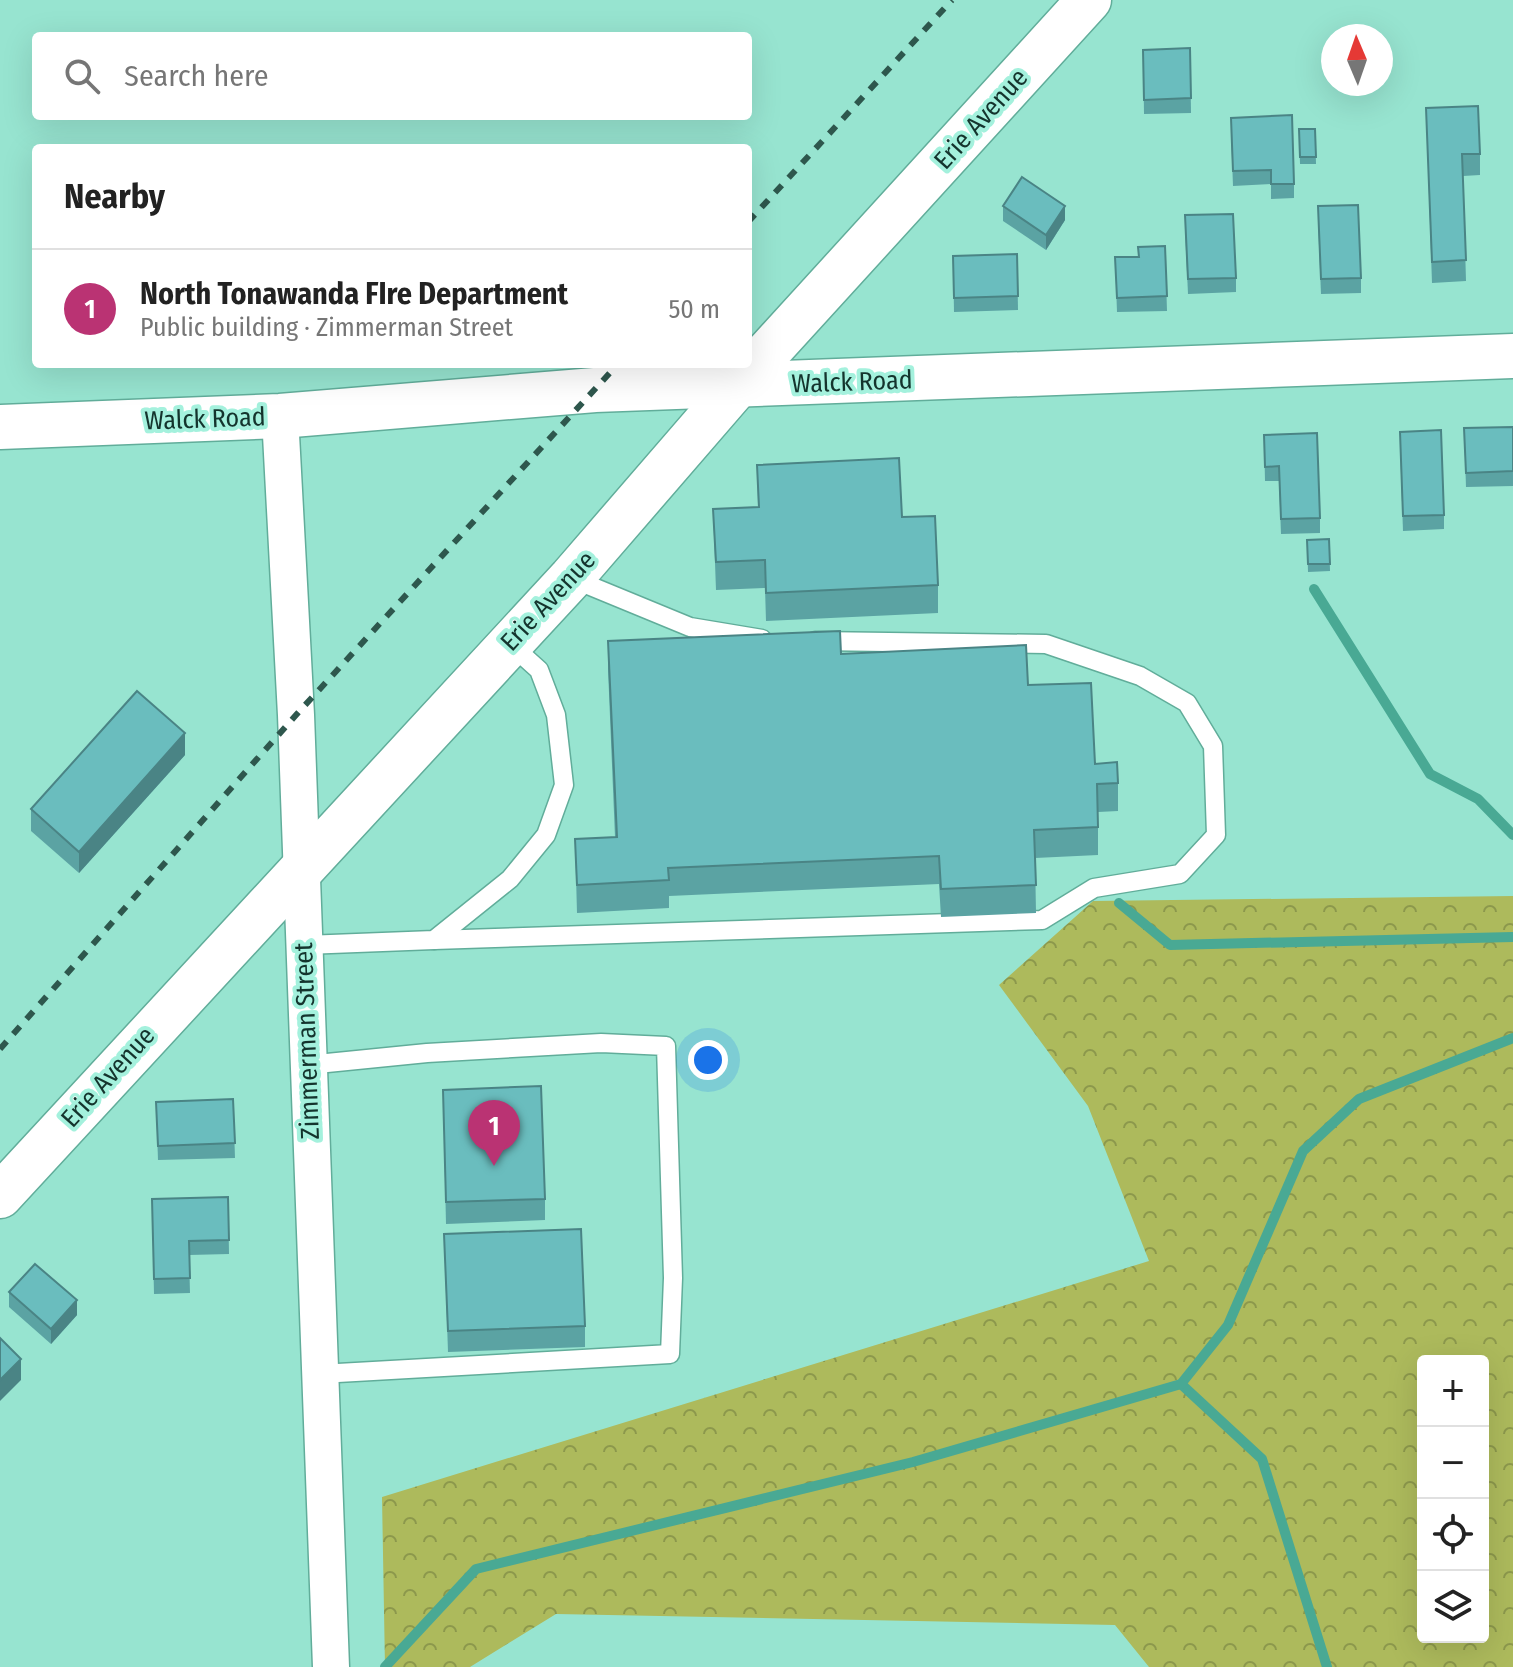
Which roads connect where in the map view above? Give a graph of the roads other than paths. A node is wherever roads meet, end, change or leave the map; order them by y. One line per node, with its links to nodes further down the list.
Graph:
1 (1089, 0): 3 (main road, Erie Avenue)
2 (1513, 356): 3 (main road, Walck Road)
3 (737, 386): 4 (main road, Walck Road); 6 (main road, Erie Avenue)
4 (280, 416): 5 (main road, Walck Road); 8 (street, Zimmerman Street)
5 (0, 427)
6 (571, 578): 7 (main road, Erie Avenue); 9 (lane)
7 (509, 643): 8 (main road, Erie Avenue); 9 (lane)
8 (301, 865): 10 (street, Zimmerman Street); 12 (main road, Erie Avenue)
9 (434, 940): 10 (lane)
10 (305, 945): 11 (street, Zimmerman Street)
11 (307, 1065): 13 (street, Zimmerman Street); 13 (lane)
12 (0, 1196)
13 (320, 1374): 14 (street, Zimmerman Street)
14 (331, 1667)

